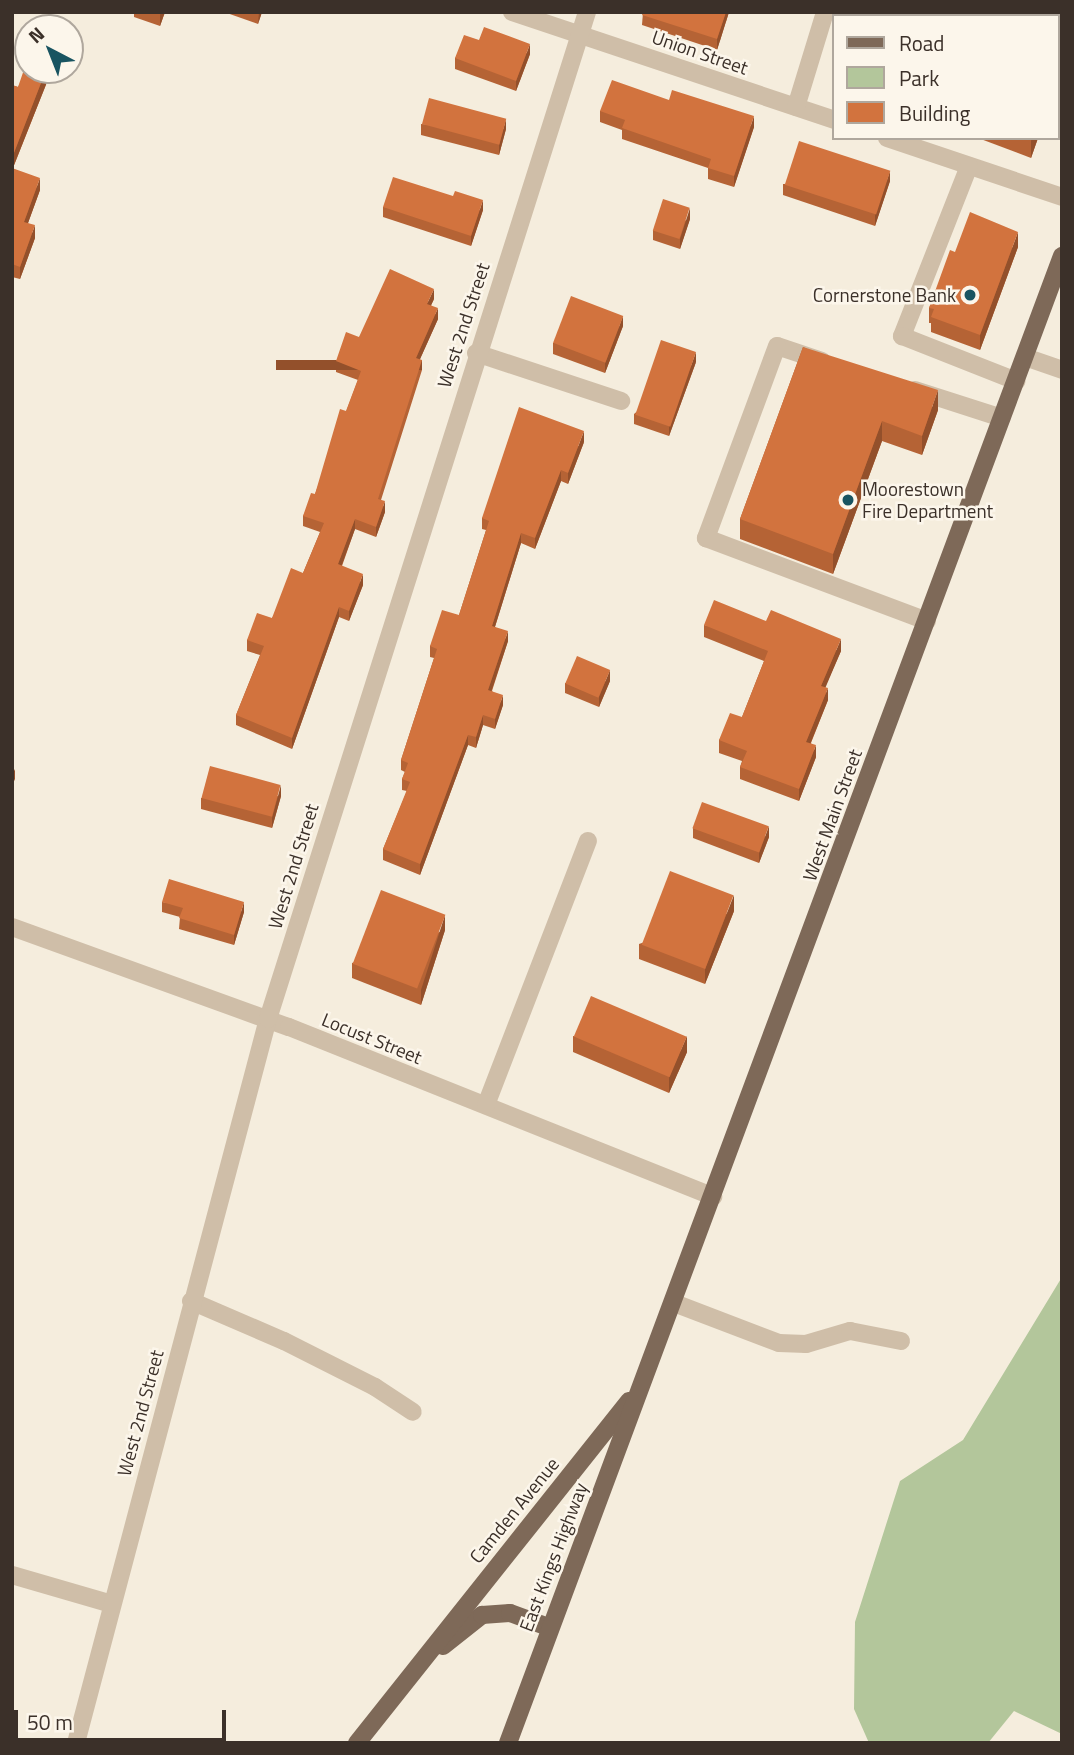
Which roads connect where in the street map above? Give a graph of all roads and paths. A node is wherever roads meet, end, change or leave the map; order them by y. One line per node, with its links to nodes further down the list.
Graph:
1 (512, 12): 4 (street, Union Street)
2 (587, 12): 4 (street, West 2nd Street)
3 (825, 12): 5 (street)
4 (580, 34): 5 (street, Union Street); 11 (street, West 2nd Street)
5 (796, 107): 6 (street, Union Street)
6 (832, 119)
7 (893, 140): 8 (street)
8 (969, 166): 9 (street); 15 (street)
9 (1062, 198)
10 (1062, 256): 12 (main road, West Main Street)
11 (476, 353): 17 (street); 22 (street, West 2nd Street)
12 (1025, 357): 14 (street); 15 (main road, West Main Street)
13 (840, 366): 19 (street)
14 (1062, 370)
15 (1016, 381): 18 (main road, West Main Street)
16 (891, 383): 18 (street)
17 (621, 401)
18 (1002, 418): 19 (main road, West Main Street)
19 (927, 621): 24 (main road, West Main Street)
20 (587, 841): 23 (street)
21 (12, 927): 22 (street, Locust Street)
22 (268, 1019): 23 (street, Locust Street); 25 (street, West 2nd Street)
23 (486, 1105): 24 (street, Locust Street)
24 (713, 1197): 26 (main road, West Main Street)
25 (191, 1301): 29 (street); 31 (street, West 2nd Street)
26 (674, 1303): 27 (street); 28 (main road, West Main Street)
27 (901, 1341)
28 (640, 1387): 32 (main road, East Kings Highway); 33 (main road, Camden Avenue)
29 (413, 1412)
30 (12, 1575): 31 (street)
31 (112, 1604): 34 (street, West 2nd Street)
32 (548, 1627): 33 (main road, Camden Avenue); 36 (main road, East Kings Highway)
33 (423, 1662): 35 (main road, Camden Avenue)
34 (76, 1743)
35 (357, 1743)
36 (508, 1743)

